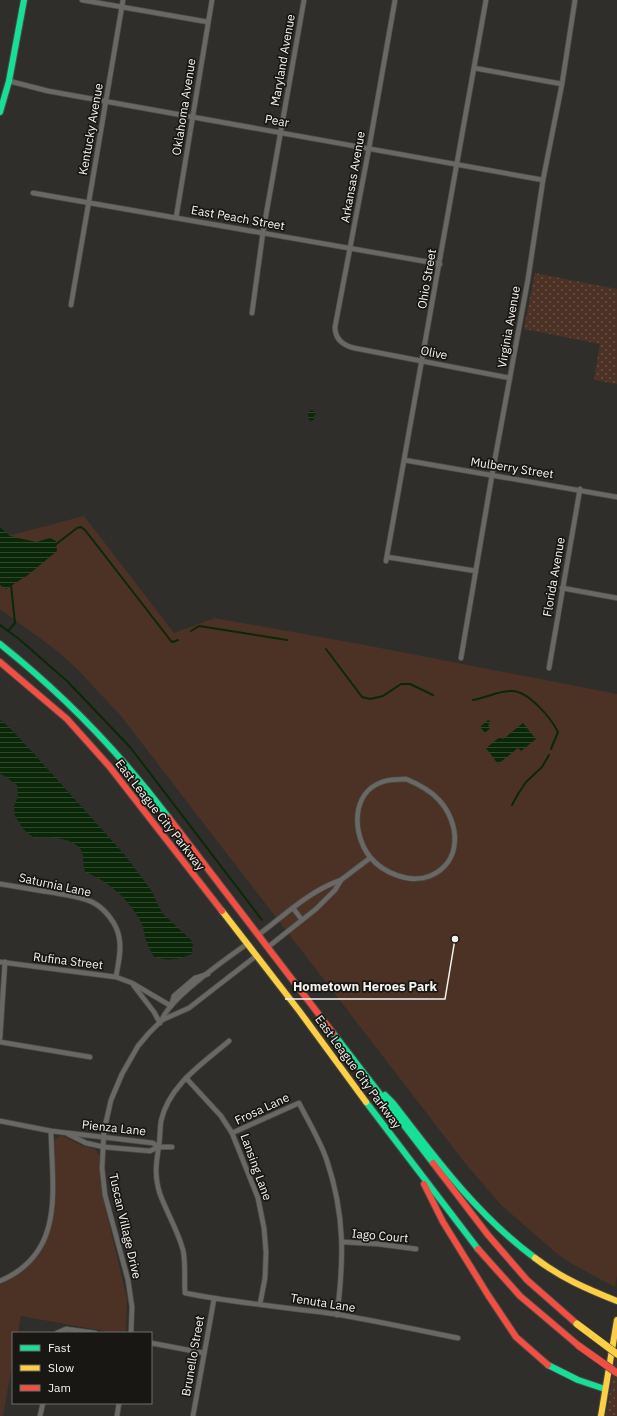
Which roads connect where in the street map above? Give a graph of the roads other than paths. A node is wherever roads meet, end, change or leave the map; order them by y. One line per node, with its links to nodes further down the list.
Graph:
1 (24, 0): 12 (main road)
2 (82, 0): 9 (street)
3 (123, 0): 9 (street, Kentucky Avenue)
4 (212, 0): 10 (street, Oklahoma Avenue)
5 (304, 0): 17 (street, Maryland Avenue)
6 (395, 0): 18 (street, Arkansas Avenue)
7 (486, 0): 11 (street, Ohio Street)
8 (575, 0): 13 (street, Virginia Avenue)
9 (122, 7): 10 (street); 14 (street, Kentucky Avenue)
10 (208, 22): 16 (street, Oklahoma Avenue)
11 (474, 68): 13 (street); 19 (street, Ohio Street)
12 (8, 81): 14 (street, Pear); 15 (main road)
13 (562, 84): 20 (street, Virginia Avenue)
14 (106, 101): 16 (street, Pear); 22 (street, Kentucky Avenue)
15 (0, 112)
16 (193, 117): 17 (street, Pear); 23 (street, Oklahoma Avenue)
17 (281, 132): 18 (street, Pear); 24 (street, Maryland Avenue)
18 (369, 148): 19 (street, Pear); 25 (street, Arkansas Avenue)
19 (457, 165): 20 (street, Pear); 26 (street, Ohio Street)
20 (543, 180): 31 (street, Virginia Avenue)
21 (33, 193): 22 (street, East Peach Street)
22 (89, 203): 23 (street, East Peach Street); 27 (street, Kentucky Avenue)
23 (176, 218): 24 (street, East Peach Street)
24 (263, 232): 25 (street, East Peach Street); 28 (street, Maryland Avenue)
25 (350, 249): 26 (street, East Peach Street); 29 (street, Arkansas Avenue)
26 (440, 264): 30 (street, Ohio Street)
27 (71, 305)
28 (252, 313)
29 (354, 348): 30 (street, Olive)
30 (422, 360): 31 (street, Olive); 32 (street, Ohio Street)
31 (510, 378): 33 (street, Virginia Avenue)
32 (404, 460): 33 (street, Mulberry Street); 36 (street, Ohio Street)
33 (492, 475): 34 (street, Mulberry Street); 36 (street, Virginia Avenue)
34 (580, 489): 35 (street, Mulberry Street); 37 (street, Florida Avenue)
35 (617, 497)
36 (476, 571): 40 (street, Virginia Avenue)
37 (562, 588): 38 (street); 42 (street, Florida Avenue)
38 (617, 598)
39 (0, 644): 48 (main road, East League City Parkway)
40 (461, 658)
41 (0, 662): 49 (main road, East League City Parkway)
42 (549, 668)
43 (370, 858): 43 (street); 44 (street)
44 (341, 880): 46 (street); 47 (street)
45 (0, 884): 53 (street, Saturnia Lane)
46 (293, 908): 47 (street); 48 (street)
47 (302, 920): 50 (street)
48 (258, 935): 49 (main road); 50 (main road, East League City Parkway)
49 (247, 944): 51 (main road, East League City Parkway); 55 (street, Tuscan Village Drive)
50 (268, 947): 51 (main road); 61 (main road, East League City Parkway)
51 (256, 956): 56 (street, Tuscan Village Drive); 71 (main road, East League City Parkway)
52 (2, 962): 53 (street, Rufina Street); 57 (street)
53 (116, 977): 54 (street, Rufina Street)
54 (132, 983): 55 (street, Rufina Street); 56 (street)
55 (172, 1006): 56 (street, Tuscan Village Drive)
56 (161, 1021): 67 (street, Tuscan Village Drive)
57 (0, 1038)
58 (229, 1041): 62 (street)
59 (0, 1042): 60 (street)
60 (90, 1057)
61 (364, 1073): 76 (main road); 86 (main road, East League City Parkway, bridge)
62 (186, 1078): 66 (street, Lansing Lane); 69 (street)
63 (0, 1121): 64 (street, Pienza Lane)
64 (51, 1131): 65 (street, Pienza Lane); 74 (street)
65 (67, 1133): 67 (street, Pienza Lane); 68 (street, Pienza Lane)
66 (232, 1133): 72 (street, Frosa Lane); 77 (street, Lansing Lane)
67 (104, 1138): 68 (street, Tuscan Village Drive); 69 (street, Pienza Lane)
68 (104, 1147): 69 (street, Pienza Lane); 82 (street, Tuscan Village Drive)
69 (158, 1147): 70 (street); 75 (street, Tenuta Lane)
70 (172, 1147)
71 (416, 1168): 87 (main road, East League City Parkway, bridge); 88 (main road)
72 (343, 1242): 73 (street, Iago Court); 78 (street)
73 (416, 1249)
74 (0, 1281)
75 (214, 1299): 77 (street, Tenuta Lane); 85 (street, Brunello Street)
76 (617, 1301)
77 (260, 1304): 78 (street, Tenuta Lane)
78 (338, 1315): 83 (street, Tenuta Lane)
79 (617, 1320): 88 (main road)
80 (59, 1332): 81 (street)
81 (88, 1332)
82 (131, 1332)
83 (458, 1338)
84 (152, 1343): 85 (street)
85 (204, 1353): 93 (street, Brunello Street)
86 (617, 1354)
87 (617, 1373)
88 (605, 1389): 94 (main road)
89 (43, 1404): 91 (street)
90 (119, 1404): 92 (street)
91 (40, 1416)
92 (117, 1416)
93 (193, 1416)
94 (601, 1416)

